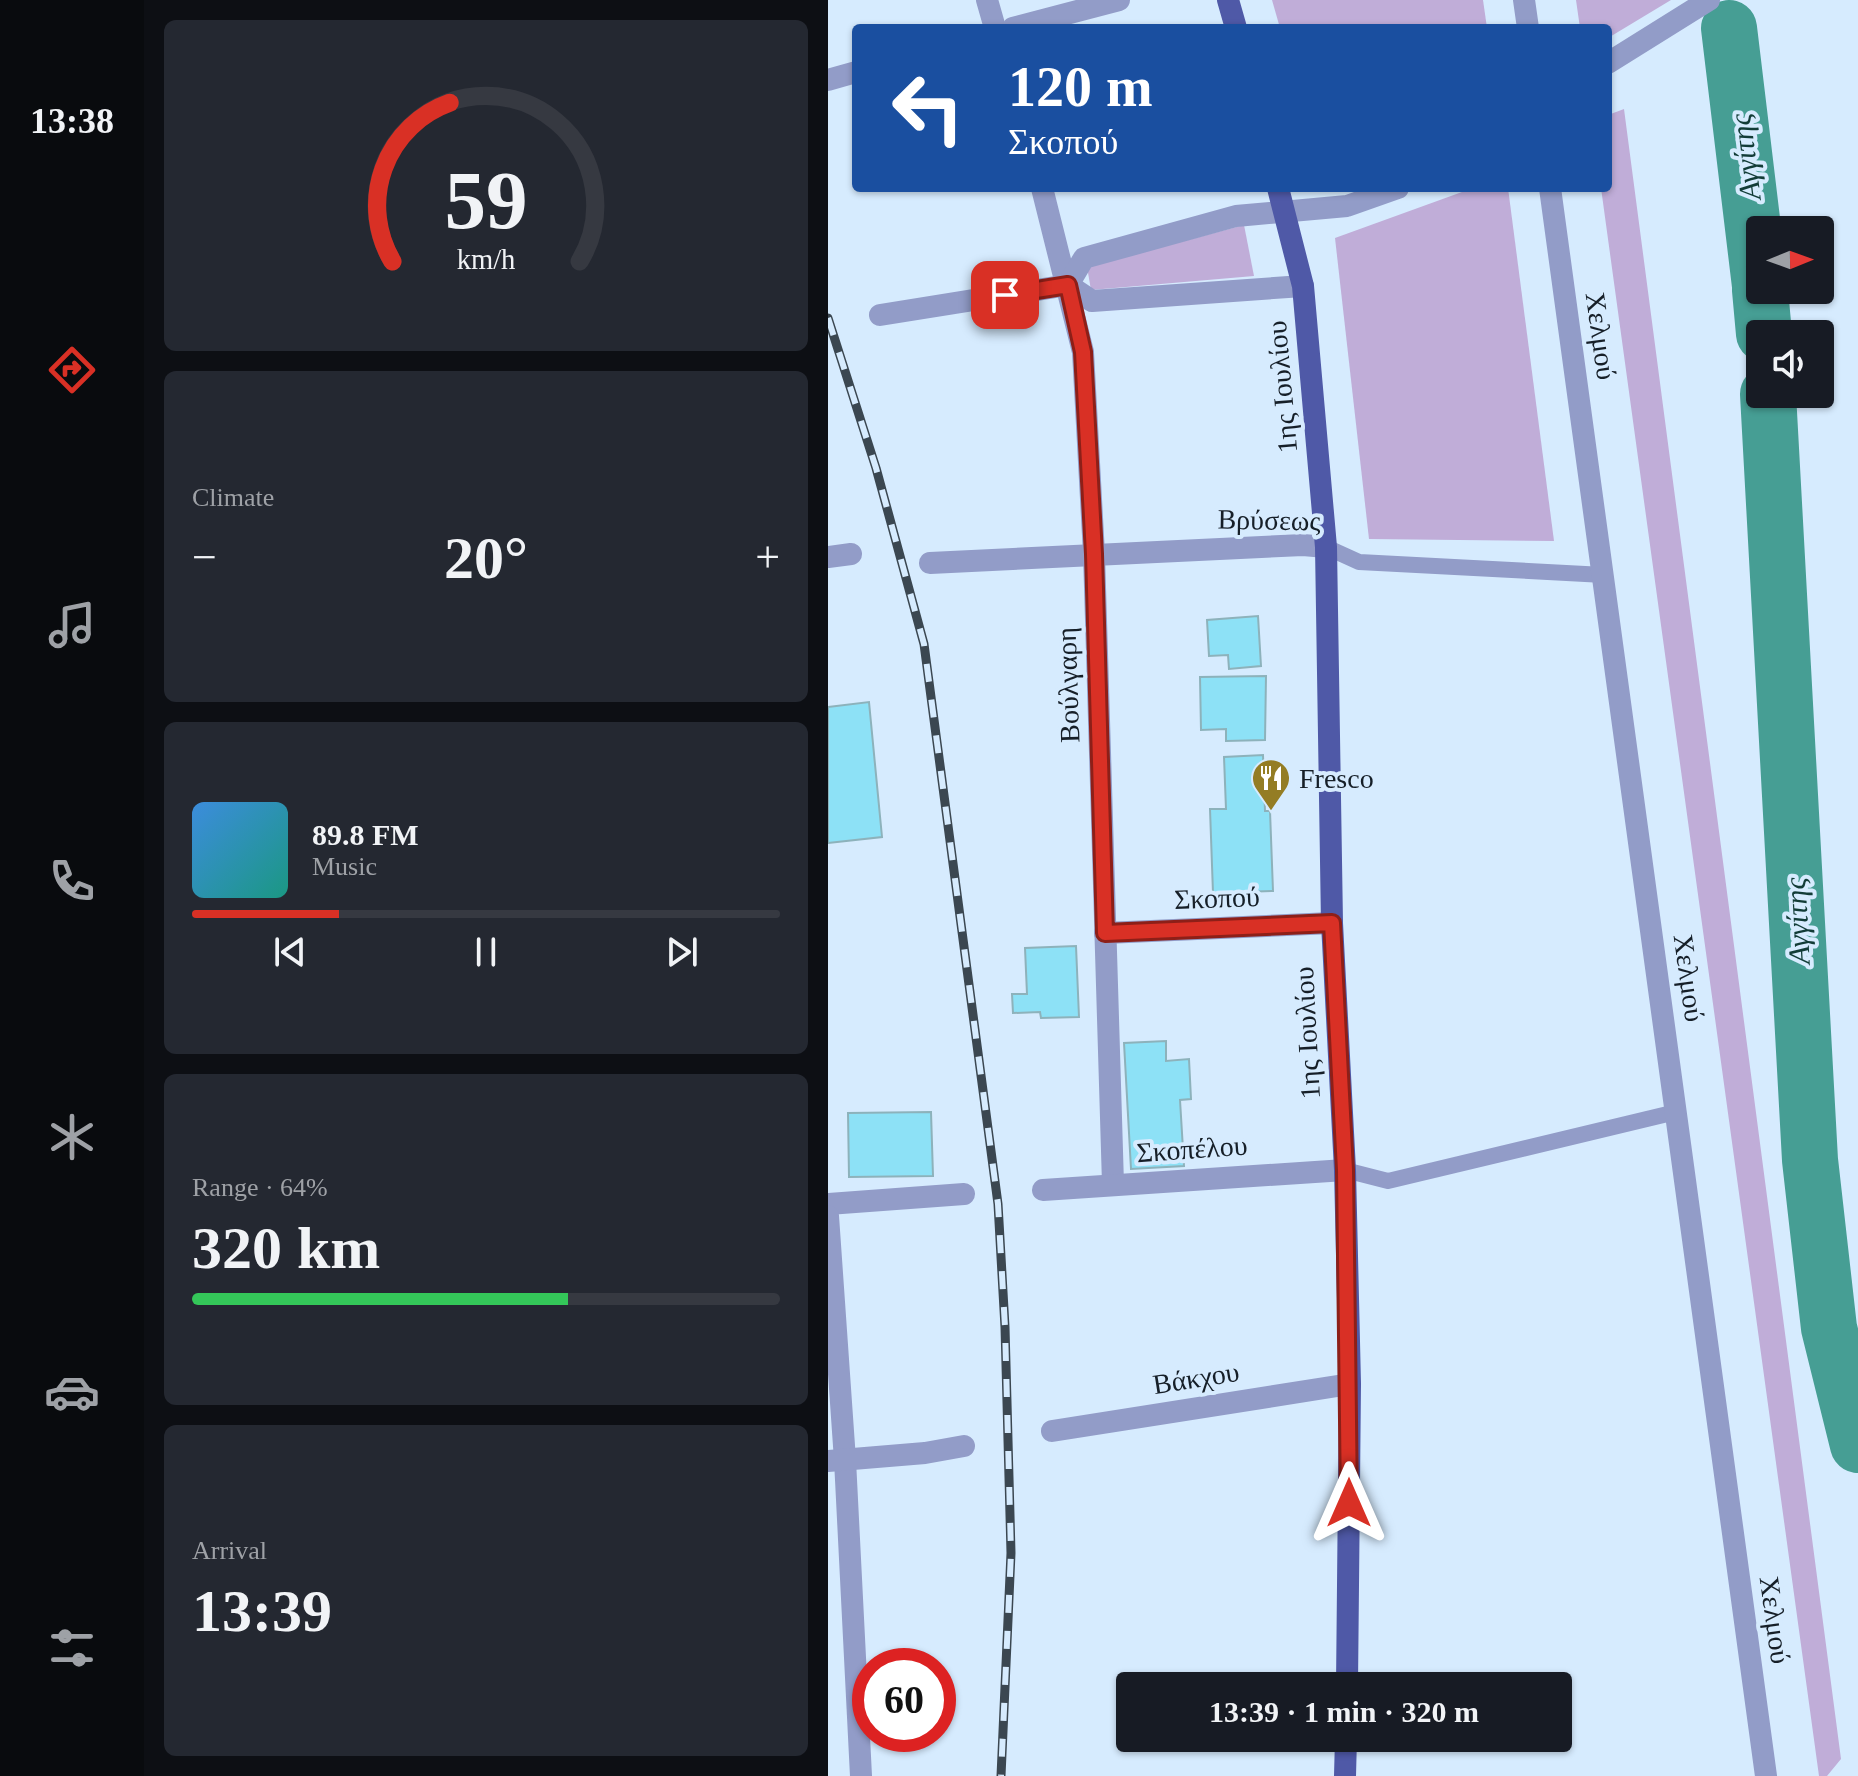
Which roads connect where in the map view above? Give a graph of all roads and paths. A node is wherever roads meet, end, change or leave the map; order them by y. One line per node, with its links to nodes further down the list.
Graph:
1 (987, 0): 6 (street)
2 (1119, 0): 7 (street)
3 (1228, 0): 8 (main road)
4 (1524, 0): 9 (street)
5 (1709, 0): 10 (street)
6 (994, 24)
7 (1028, 24)
8 (1235, 24)
9 (1527, 24)
10 (1612, 61)
11 (852, 73): 12 (street)
12 (828, 80)
13 (1043, 192): 17 (street, Βούλγαρη)
14 (1387, 192): 16 (street)
15 (1551, 192): 25 (street, Χελμού)
16 (1281, 199): 17 (street); 18 (main road, 1ης Ιουλίου)
17 (1068, 285): 18 (street); 19 (street); 22 (street, Βούλγαρη)
18 (1303, 286): 20 (main road, 1ης Ιουλίου)
19 (880, 315)
20 (1326, 547): 22 (street, Βρύσεως); 25 (lane, Βρύσεως); 26 (main road, 1ης Ιουλίου)
21 (851, 554): 23 (street)
22 (1094, 554): 24 (street, Βρύσεως); 27 (street, Βούλγαρη)
23 (828, 557)
24 (930, 563)
25 (1604, 575): 28 (street, Χελμού)
26 (1332, 923): 27 (street, Σκοπού); 29 (main road, 1ης Ιουλίου)
27 (1105, 933): 30 (street, Βούλγαρη)
28 (1676, 1112): 29 (lane); 43 (street, Χελμού)
29 (1345, 1170): 30 (street, Σκοπέλου); 35 (main road, 1ης Ιουλίου)
30 (1113, 1184): 31 (street, Σκοπέλου)
31 (1043, 1190)
32 (964, 1194): 33 (street)
33 (828, 1204)
34 (828, 1216): 38 (street)
35 (1350, 1384): 36 (street, Βάκχου); 39 (main road, 1ης Ιουλίου)
36 (1052, 1431)
37 (964, 1446): 38 (street)
38 (837, 1460): 41 (street)
39 (1347, 1672)
40 (1346, 1752): 42 (main road)
41 (861, 1776)
42 (1345, 1776)
43 (1766, 1776)

